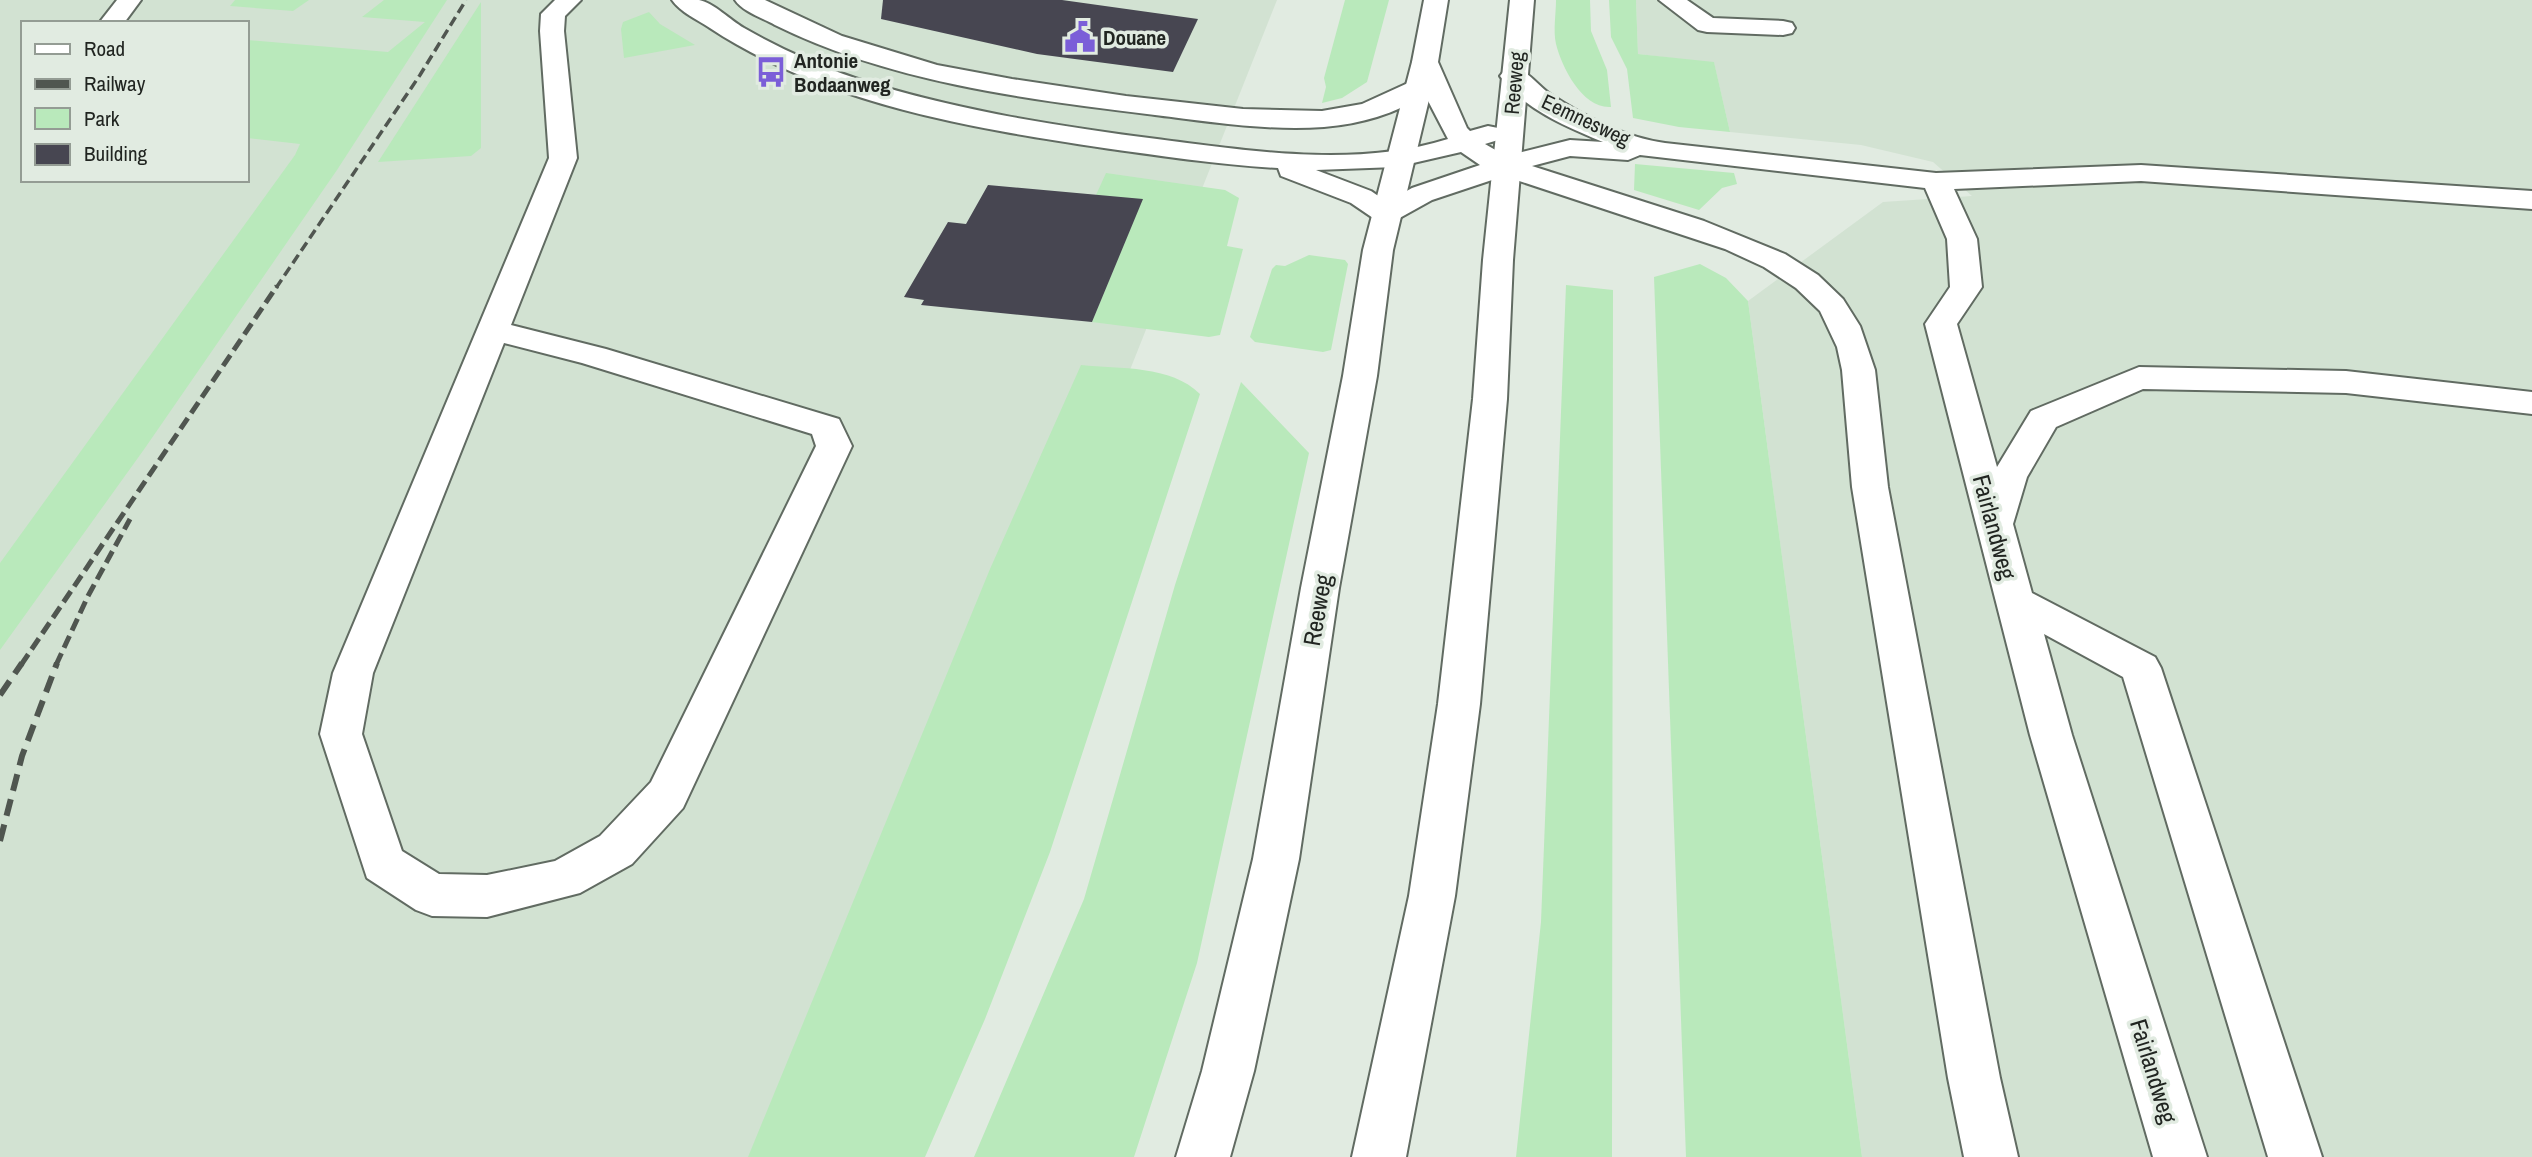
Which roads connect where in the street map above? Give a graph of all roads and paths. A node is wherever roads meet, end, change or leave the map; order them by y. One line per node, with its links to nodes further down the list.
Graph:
1 (129, 0): 8 (street)
2 (569, 0): 24 (street)
3 (684, 0): 16 (street)
4 (747, 0): 12 (street)
5 (1436, 0): 10 (street, Reeweg)
6 (1522, 0): 11 (street, Reeweg)
7 (1671, 0): 9 (street)
8 (113, 21)
9 (1783, 28)
10 (1425, 62): 12 (street, Reeweg); 14 (street)
11 (1513, 76): 13 (street, Reeweg); 15 (street, Eemnesweg)
12 (1417, 89): 17 (street, Reeweg)
13 (1510, 126): 14 (street); 18 (street, Reeweg)
14 (1465, 142): 17 (street); 18 (street)
15 (1647, 148): 18 (street, Eemnesweg); 19 (street)
16 (1253, 158): 17 (street); 23 (street)
17 (1399, 159): 23 (street, Reeweg)
18 (1506, 166): 20 (street); 22 (street, Reeweg); 23 (street, Eemnesweg)
19 (1936, 181): 21 (street); 26 (street, Fairlandweg)
20 (1573, 191): 22 (street); 30 (street)
21 (2532, 200)
22 (1502, 209): 29 (street, Reeweg)
23 (1386, 214): 28 (street, Reeweg)
24 (493, 330): 24 (street)
25 (2532, 402): 26 (street)
26 (1994, 525): 27 (street, Fairlandweg)
27 (2015, 601): 31 (street, Fairlandweg); 32 (street)
28 (1203, 1157)
29 (1379, 1157)
30 (1991, 1157)
31 (2180, 1157)
32 (2295, 1157)

